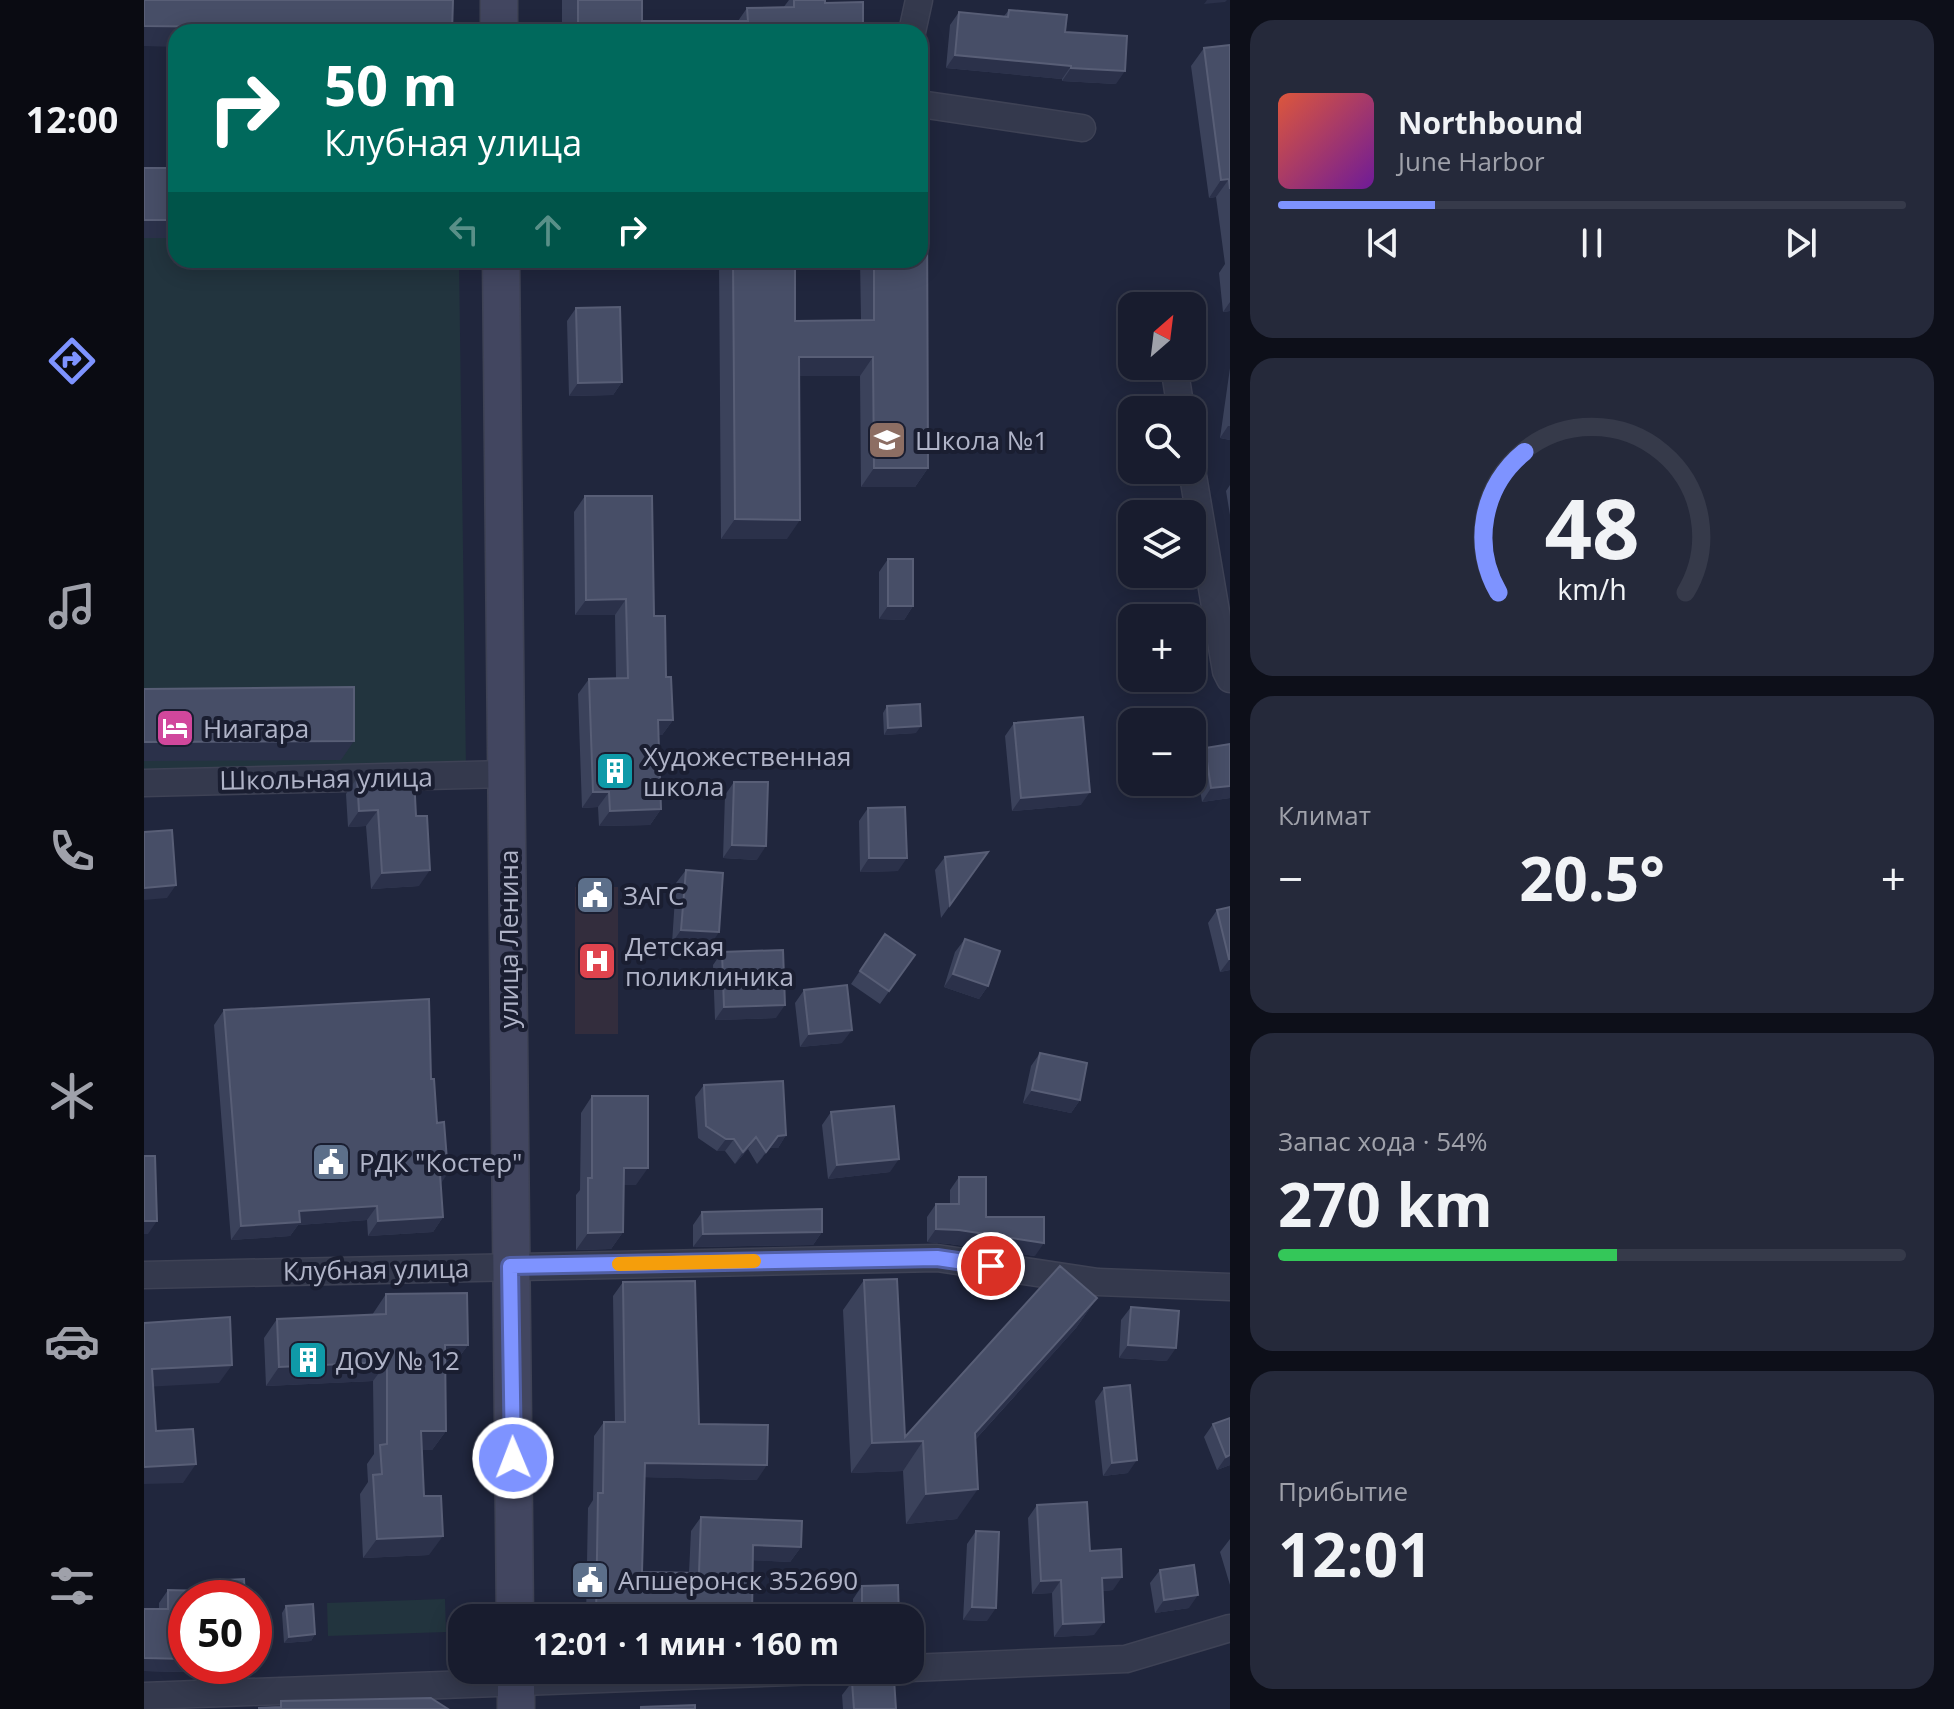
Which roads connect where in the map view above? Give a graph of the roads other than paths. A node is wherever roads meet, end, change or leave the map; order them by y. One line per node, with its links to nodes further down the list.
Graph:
1 (499, 0): 3 (main road)
2 (919, 0): 4 (street)
3 (499, 24)
4 (914, 24)
5 (928, 105): 6 (street)
6 (1082, 128)
7 (501, 268): 10 (main road, улица Ленина)
8 (1194, 484): 9 (street)
9 (1230, 679)
10 (507, 774): 11 (street, Школьная улица); 12 (main road, улица Ленина)
11 (144, 783)
12 (510, 1266): 13 (street, Клубная улица); 14 (street, Клубная улица); 15 (main road, улица Ленина)
13 (144, 1275)
14 (1230, 1287)
15 (515, 1604)
16 (1230, 1628): 17 (street)
17 (924, 1667)
18 (574, 1684): 19 (street)
19 (516, 1687): 20 (street)
20 (144, 1696)

